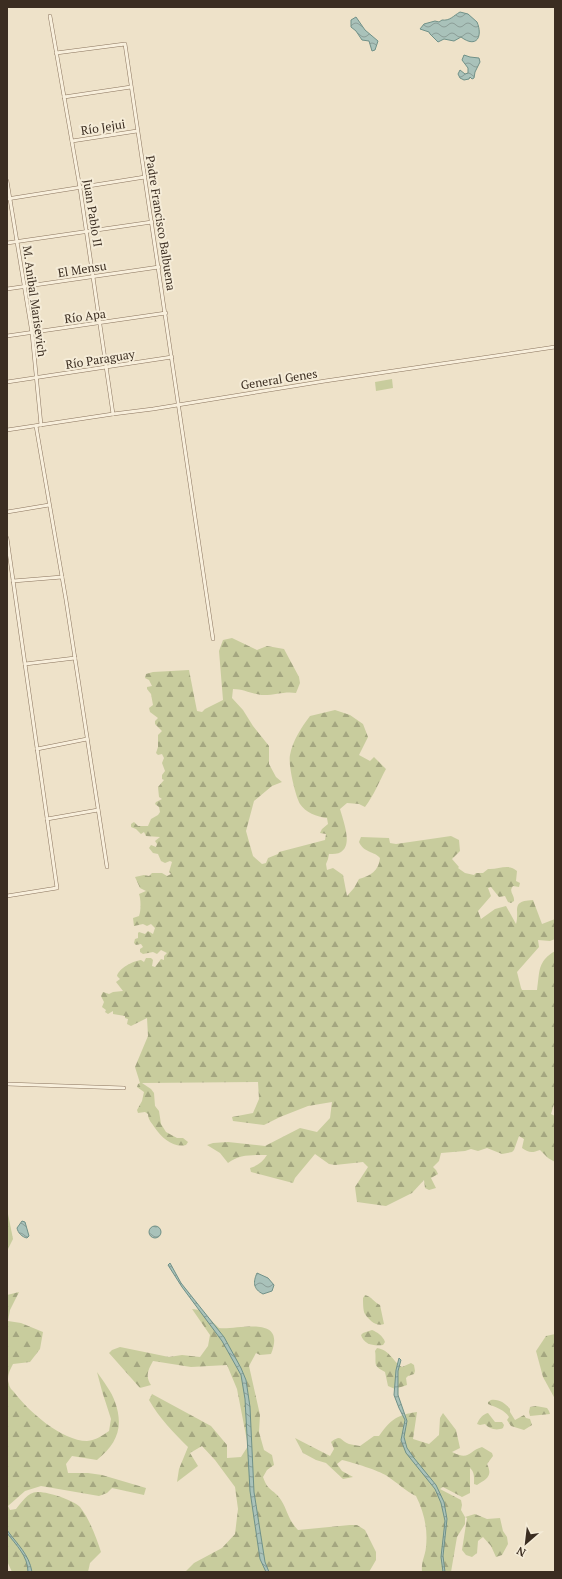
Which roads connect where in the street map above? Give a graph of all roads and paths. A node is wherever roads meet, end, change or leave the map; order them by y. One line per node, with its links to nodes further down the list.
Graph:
1 (50, 16): 2 (street, Juan Pablo II)
2 (56, 53): 3 (street, Padre Francisco Balbuena); 4 (street, Juan Pablo II)
3 (131, 86): 4 (street); 5 (street, Padre Francisco Balbuena)
4 (64, 97): 6 (street, Juan Pablo II)
5 (137, 131): 6 (street, Río Jejui); 7 (street, Padre Francisco Balbuena)
6 (72, 141): 9 (street, Juan Pablo II)
7 (145, 177): 9 (street); 11 (street, Padre Francisco Balbuena)
8 (7, 181): 10 (street, M. Anibal Marisevich)
9 (80, 188): 10 (street); 12 (street, Juan Pablo II)
10 (9, 198): 13 (street, M. Anibal Marisevich)
11 (152, 222): 12 (street); 15 (street, Padre Francisco Balbuena)
12 (87, 232): 13 (street); 16 (street, Juan Pablo II)
13 (18, 242): 14 (street); 17 (street, M. Anibal Marisevich)
14 (7, 243)
15 (159, 267): 16 (street, El Mensu); 19 (street, Padre Francisco Balbuena)
16 (93, 277): 17 (street, El Mensu); 20 (street, Juan Pablo II)
17 (25, 287): 18 (street, El Mensu); 21 (street, M. Anibal Marisevich)
18 (7, 289)
19 (166, 313): 20 (street, Río Apa); 24 (street, Padre Francisco Balbuena)
20 (100, 323): 21 (street, Río Apa); 25 (street, Juan Pablo II)
21 (32, 333): 22 (street, Río Apa); 26 (street, M. Anibal Marisevich)
22 (7, 336)
23 (555, 347): 28 (street, General Genes)
24 (172, 357): 25 (street, Río Paraguay); 28 (street, Padre Francisco Balbuena)
25 (107, 367): 26 (street, Río Paraguay); 29 (street, Juan Pablo II)
26 (36, 378): 27 (street, Río Paraguay); 30 (street, M. Anibal Marisevich)
27 (7, 382)
28 (179, 405): 29 (street, General Genes); 38 (street, Padre Francisco Balbuena)
29 (113, 414): 30 (street, General Genes)
30 (42, 425): 31 (street, General Genes)
31 (36, 426): 32 (street, General Genes); 33 (street)
32 (7, 430)
33 (49, 505): 34 (street); 36 (street)
34 (7, 512)
35 (7, 538): 37 (street)
36 (62, 577): 37 (street); 39 (street)
37 (13, 581): 40 (street)
38 (214, 639)
39 (75, 658): 40 (street); 41 (street)
40 (25, 664): 42 (street)
41 (87, 739): 42 (street); 43 (street)
42 (37, 749): 44 (street)
43 (98, 810): 44 (street); 45 (street)
44 (47, 819): 46 (street)
45 (107, 867)
46 (7, 896)
47 (7, 1084): 48 (street)
48 (124, 1088)

